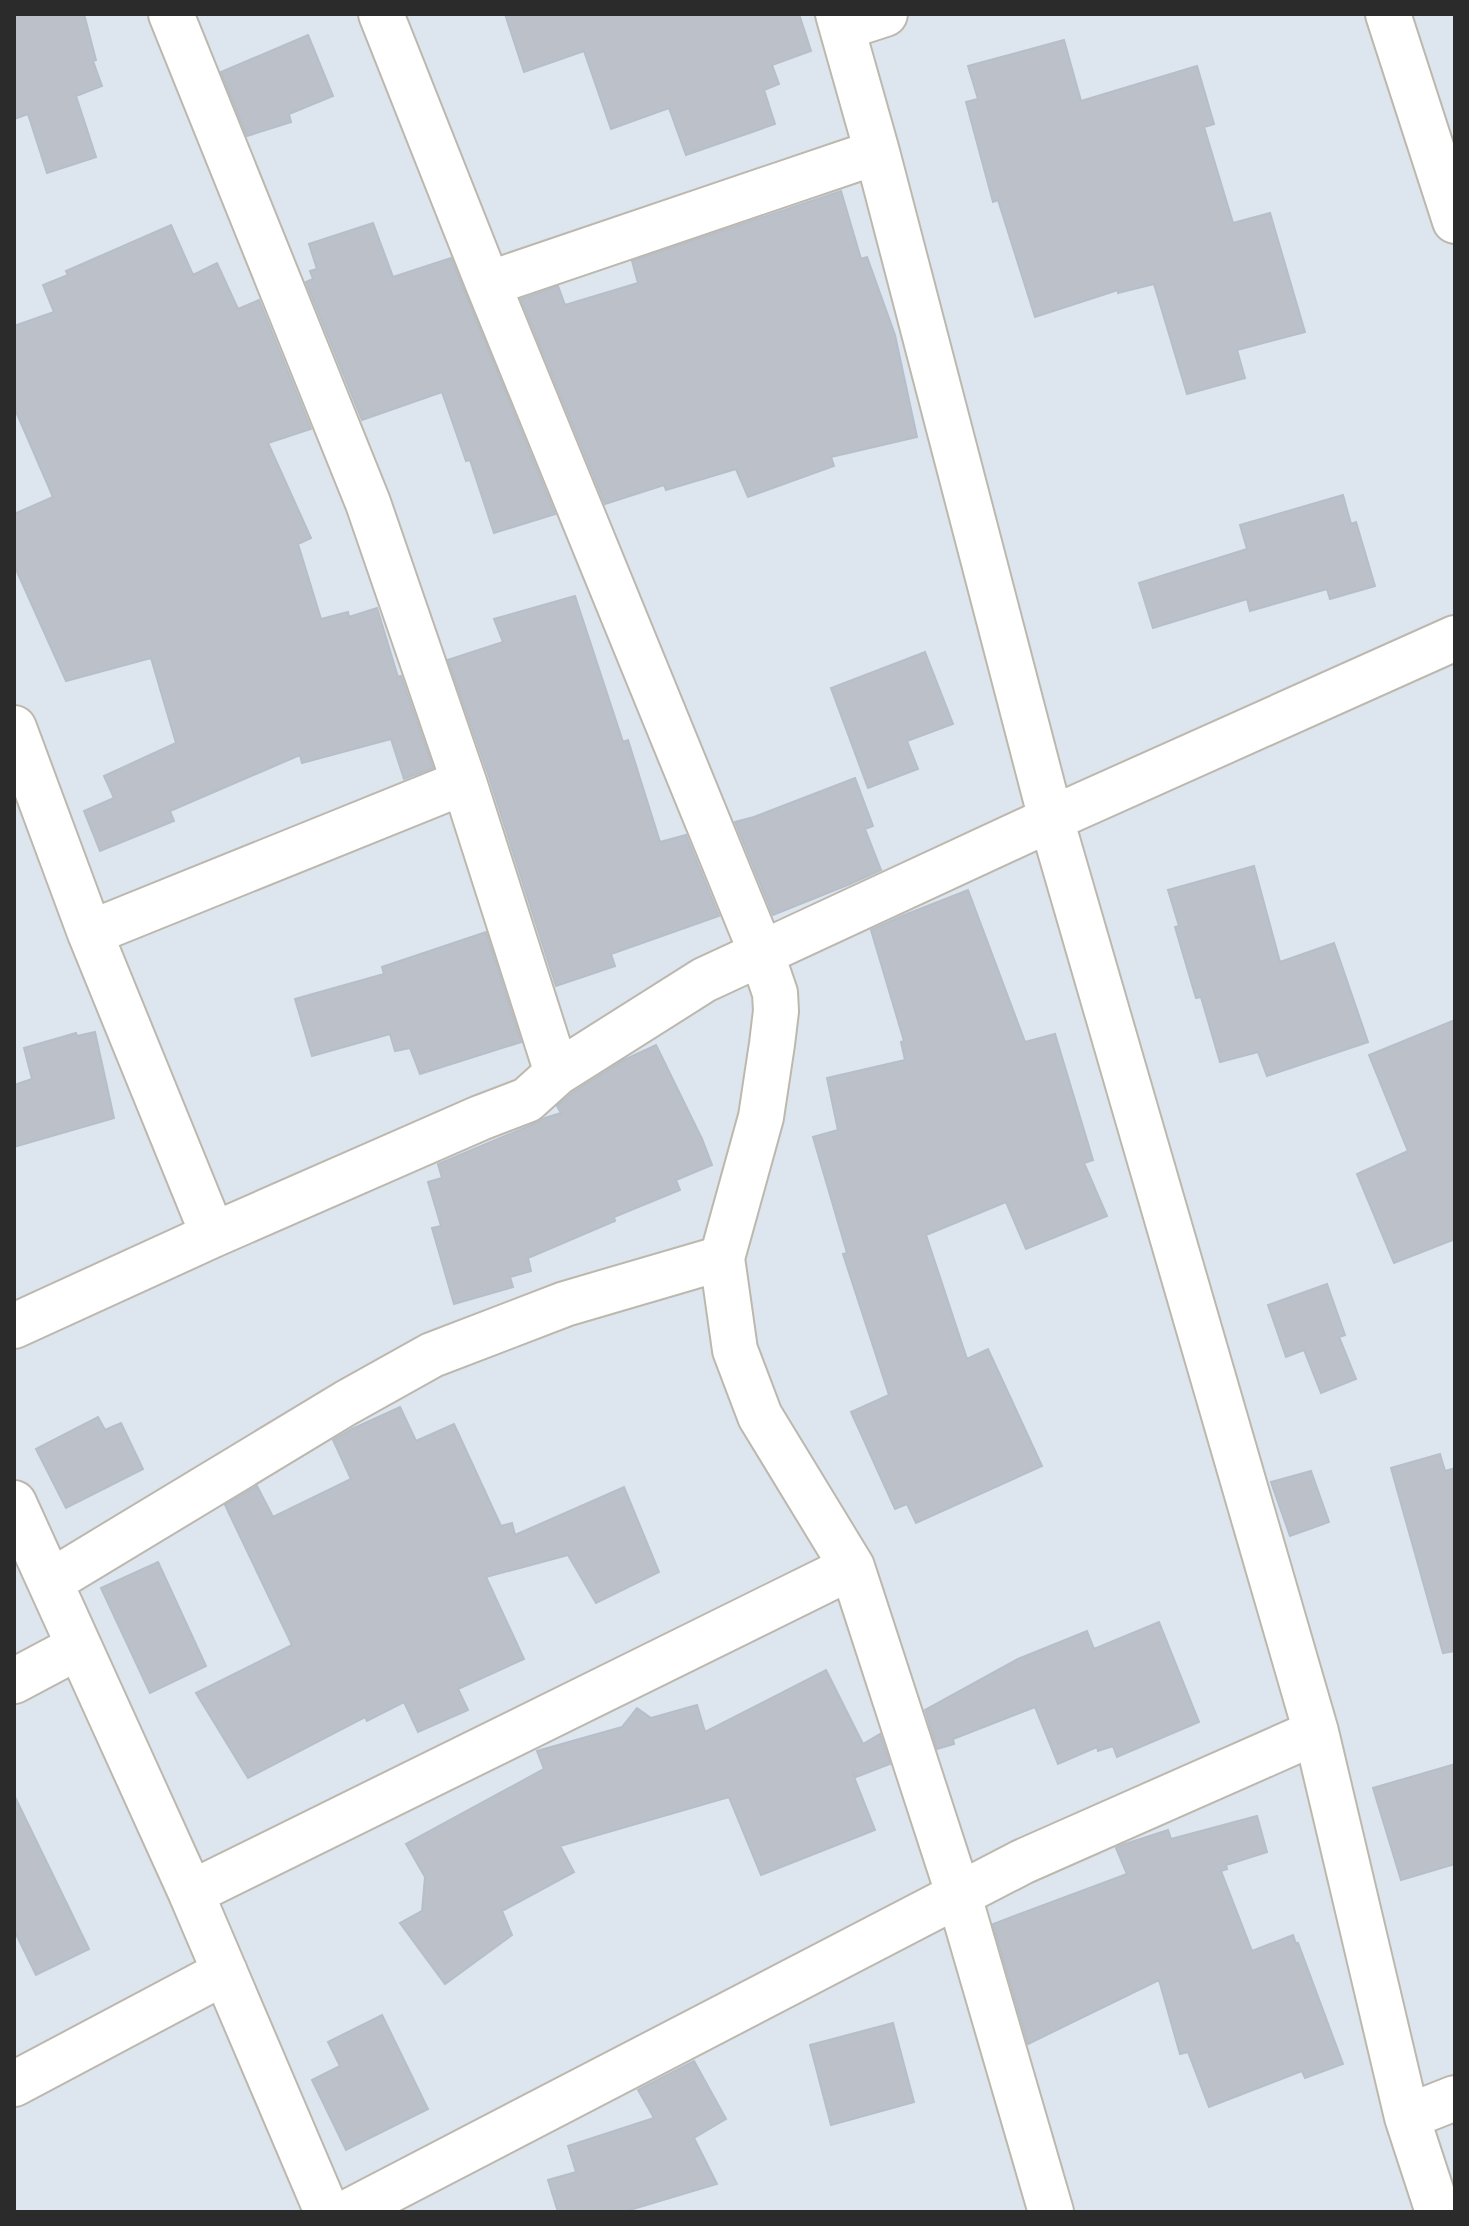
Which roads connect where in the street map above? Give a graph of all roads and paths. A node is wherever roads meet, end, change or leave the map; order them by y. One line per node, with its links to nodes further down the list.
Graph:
1 (171, 14): 11 (street)
2 (381, 14): 8 (street)
3 (885, 14): 5 (street)
4 (1388, 14): 7 (street)
5 (840, 21): 6 (street)
6 (877, 152): 8 (street); 12 (street)
7 (1455, 221)
8 (488, 284): 14 (street)
9 (1455, 638): 12 (street)
10 (14, 728): 13 (street)
11 (464, 782): 13 (street); 15 (street)
12 (1051, 819): 14 (street); 24 (street)
13 (90, 933): 16 (street)
14 (761, 952): 15 (street); 17 (street)
15 (557, 1073): 16 (street)
16 (213, 1235): 18 (street)
17 (722, 1258): 20 (street); 21 (street)
18 (14, 1326)
19 (14, 1503): 21 (street)
20 (852, 1567): 25 (street); 26 (street)
21 (50, 1582): 22 (street)
22 (78, 1647): 23 (street); 25 (street)
23 (14, 1681)
24 (1316, 1732): 26 (street); 30 (street)
25 (191, 1893): 27 (street)
26 (959, 1896): 32 (street); 33 (street)
27 (225, 1972): 28 (street); 31 (street)
28 (14, 2084)
29 (1455, 2098): 30 (street)
30 (1407, 2117): 34 (street)
31 (327, 2212)
32 (348, 2212)
33 (1051, 2212)
34 (1438, 2212)

